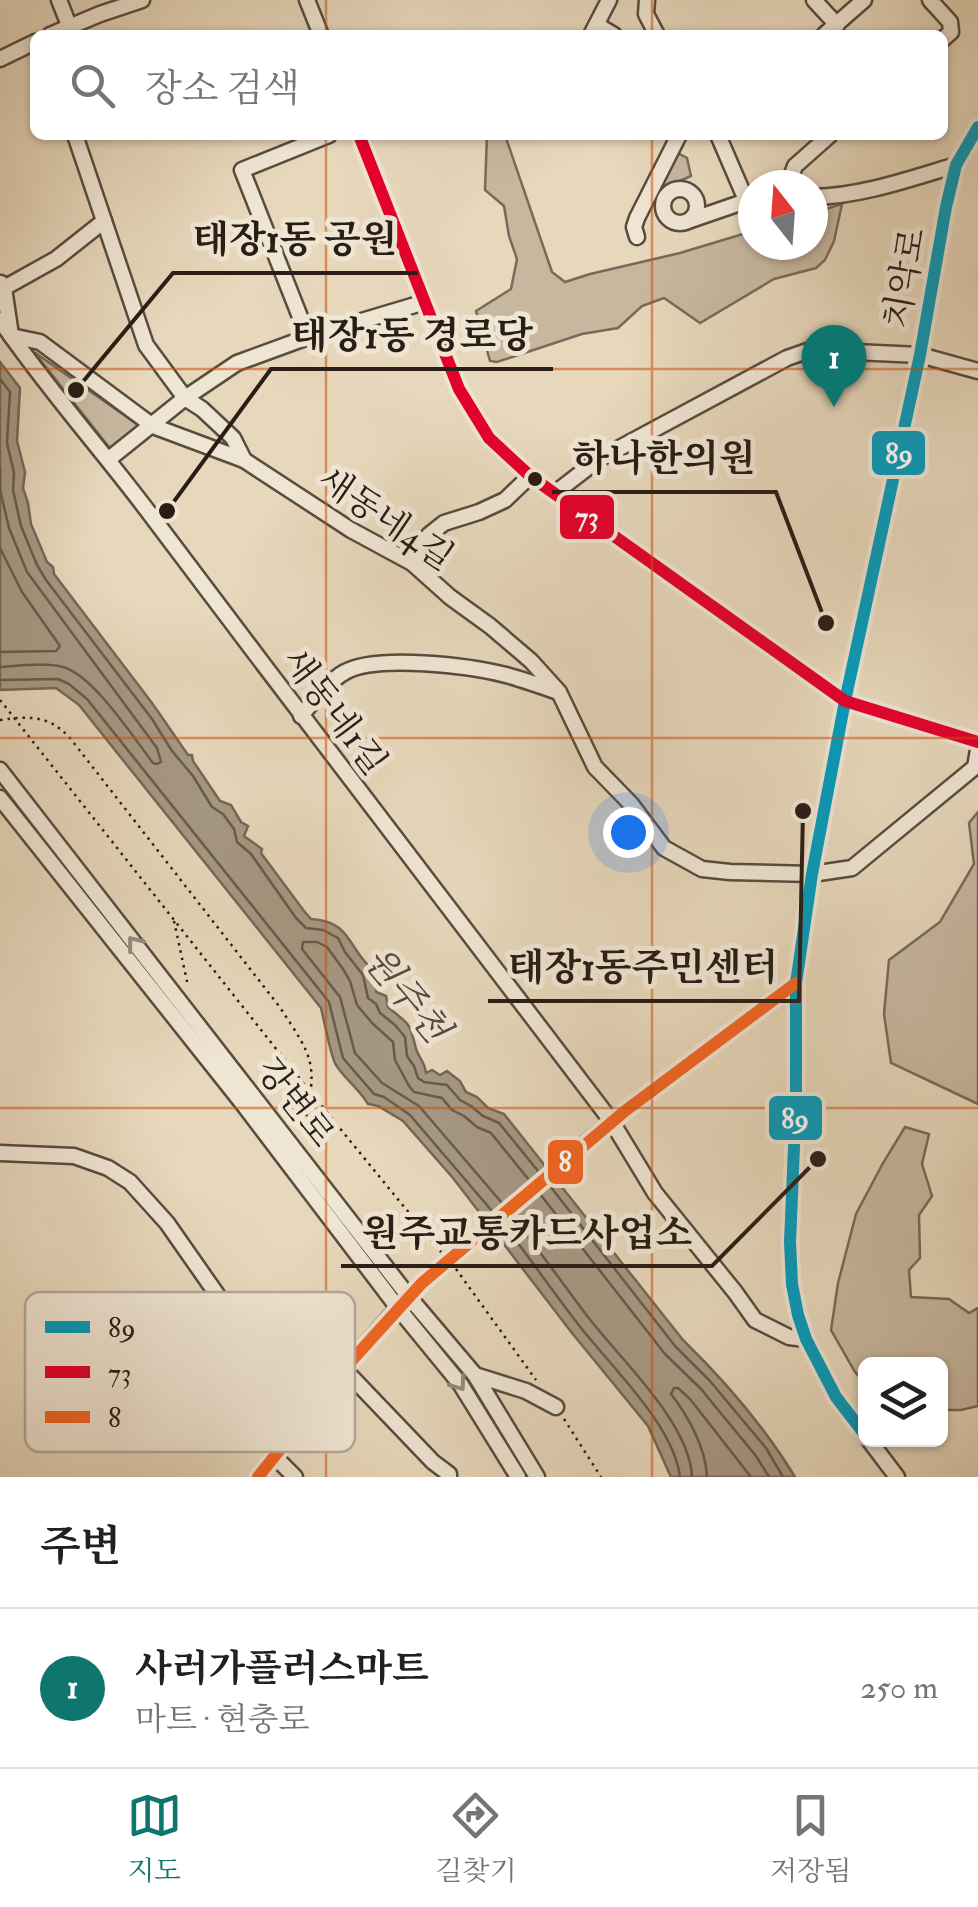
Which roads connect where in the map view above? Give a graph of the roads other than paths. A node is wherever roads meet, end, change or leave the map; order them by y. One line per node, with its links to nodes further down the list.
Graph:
1 (59, 0): 10 (street)
2 (142, 0): 10 (street)
3 (307, 0): 12 (street)
4 (610, 0): 13 (street)
5 (646, 0): 14 (street)
6 (814, 0): 9 (street)
7 (864, 0): 9 (street)
8 (930, 0): 16 (street)
9 (837, 25): 15 (street)
10 (70, 28): 11 (street)
11 (64, 30)
12 (319, 30)
13 (594, 30)
14 (654, 30)
15 (830, 30)
16 (948, 35)
17 (30, 44): 18 (street)
18 (0, 58)
19 (978, 126): 26 (street, 치악로)
20 (78, 140): 32 (street, 새동네4길)
21 (316, 140): 38 (street)
22 (362, 140): 35 (street)
23 (677, 140): 33 (street)
24 (720, 140): 28 (street)
25 (824, 140): 27 (street)
26 (956, 165): 29 (street); 39 (street, 치악로)
27 (794, 170)
28 (738, 176)
29 (828, 196)
30 (738, 203): 31 (street)
31 (690, 220)
32 (104, 221): 34 (street); 41 (street, 새동네4길)
33 (637, 237)
34 (2, 284): 37 (street, 새동네1길)
35 (426, 302): 38 (street); 45 (street)
36 (0, 320): 37 (street)
37 (11, 336): 42 (street); 43 (street, 새동네1길)
38 (308, 337): 41 (street)
39 (920, 355): 40 (street); 46 (street); 49 (street, 치악로)
40 (978, 372)
41 (186, 398): 42 (street); 44 (street, 새동네4길)
42 (153, 426): 43 (street); 44 (street)
43 (109, 458): 50 (street, 새동네1길)
44 (244, 460): 47 (street, 새동네4길)
45 (530, 476): 46 (street); 47 (street)
46 (555, 493): 49 (street)
47 (412, 563): 48 (street, 새동네4길)
48 (559, 692): 50 (street); 55 (street, 새동네4길)
49 (845, 702): 51 (street); 55 (street, 치악로)
50 (301, 716): 57 (street, 새동네1길)
51 (978, 742)
52 (978, 750): 55 (street, 새동네4길)
53 (0, 770): 60 (street, 강변로, one-way to 53)
54 (0, 798): 60 (street, 강변로)
55 (812, 874): 56 (street, 치악로)
56 (796, 983): 57 (street); 61 (street, 치악로)
57 (612, 1122): 60 (street, bridge); 61 (street, 새동네1길)
58 (0, 1153): 59 (street)
59 (215, 1292)
60 (403, 1302): 62 (street); 63 (street, 강변로); 73 (street, 강변로, one-way to 73)
61 (806, 1339): 66 (street, 치악로)
62 (355, 1357)
63 (475, 1375): 65 (street); 74 (street, 강변로)
64 (355, 1381): 72 (street)
65 (556, 1407)
66 (858, 1426)
67 (874, 1447): 75 (street, 치악로)
68 (277, 1452): 69 (street)
69 (274, 1456): 70 (street); 71 (street)
70 (258, 1477)
71 (296, 1477)
72 (449, 1477)
73 (518, 1477)
74 (537, 1477)
75 (897, 1477)

